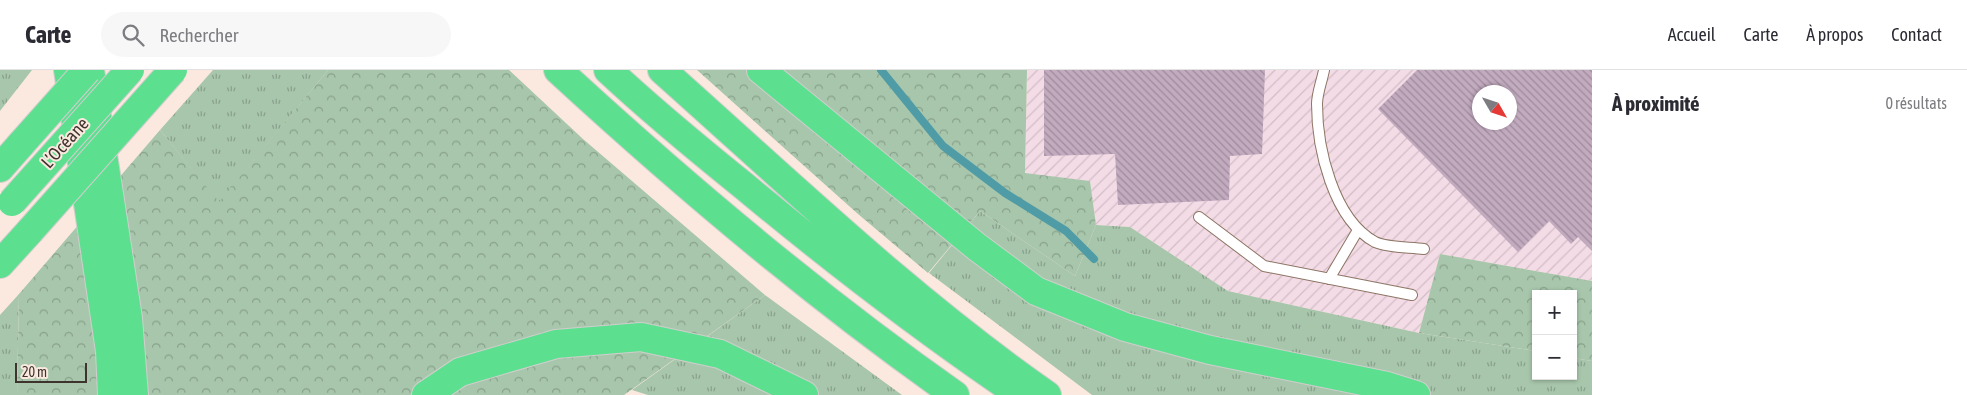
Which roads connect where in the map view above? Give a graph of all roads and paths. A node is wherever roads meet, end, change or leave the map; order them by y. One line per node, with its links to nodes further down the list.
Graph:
1 (68, 70): 18 (highway)
2 (89, 70): 10 (highway, L’Océane, bridge); 19 (highway)
3 (130, 70): 11 (highway, L’Océane, bridge)
4 (173, 70): 15 (highway, bridge)
5 (558, 70): 22 (highway)
6 (608, 70): 23 (highway)
7 (662, 70): 24 (highway)
8 (762, 70): 25 (highway)
9 (1324, 70): 13 (lane)
10 (0, 168)
11 (6, 209)
12 (1199, 217): 16 (lane)
13 (1358, 230): 14 (lane); 16 (lane)
14 (1424, 249)
15 (0, 264)
16 (1329, 279): 17 (lane)
17 (1412, 296)
18 (112, 395)
19 (134, 395)
20 (426, 395): 21 (highway)
21 (804, 395)
22 (955, 395)
23 (1020, 395)
24 (1046, 395)
25 (1416, 395)

